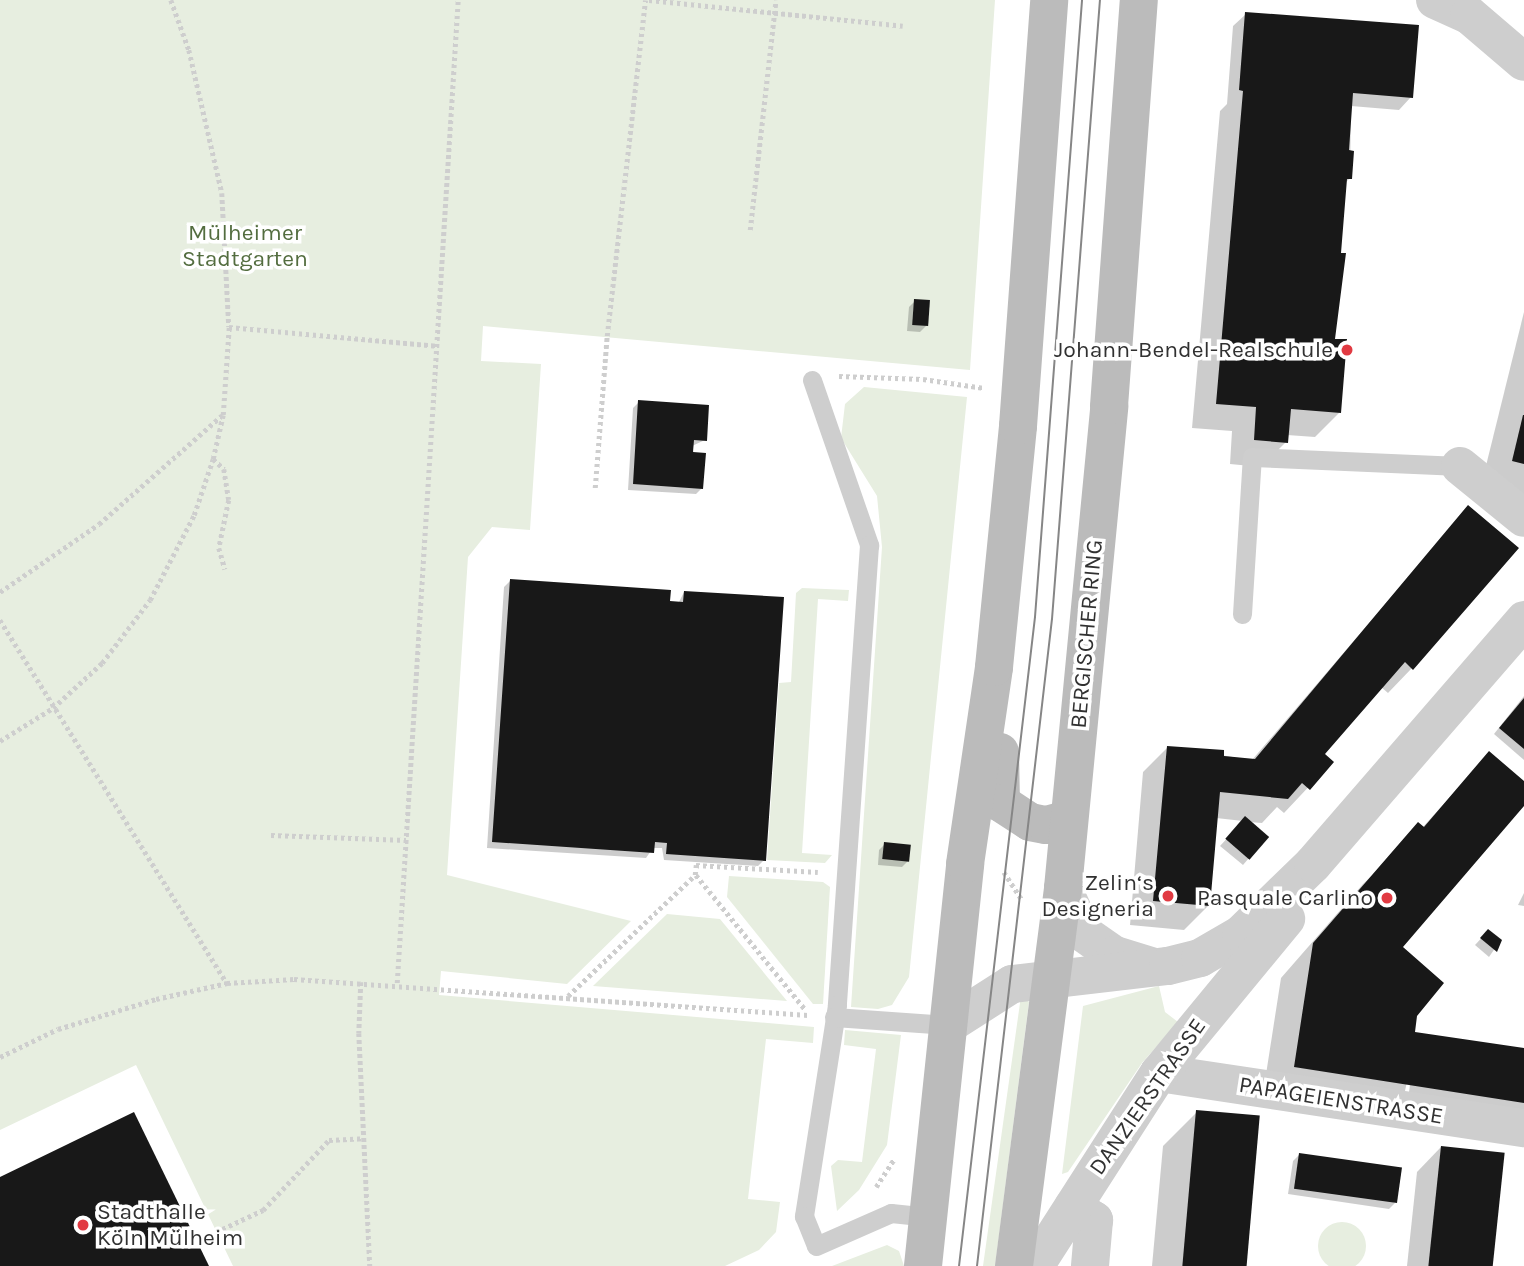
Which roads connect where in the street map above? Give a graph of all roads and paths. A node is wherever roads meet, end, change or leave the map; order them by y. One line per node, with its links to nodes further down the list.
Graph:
1 (171, 0): 12 (path)
2 (458, 0): 13 (path)
3 (647, 0): 8 (path); 19 (path)
4 (776, 0): 8 (path)
5 (1049, 0): 26 (main road)
6 (1139, 0): 29 (main road, BERGISCHER RING)
7 (1435, 0): 10 (street)
8 (775, 13): 9 (path); 11 (path)
9 (903, 26)
10 (1524, 62)
11 (750, 230)
12 (229, 327): 13 (path); 16 (path)
13 (436, 346): 31 (path)
14 (812, 380): 15 (path); 34 (lane)
15 (985, 388)
16 (223, 415): 17 (path); 22 (path)
17 (213, 459): 21 (path); 27 (path)
18 (1460, 466): 20 (street); 23 (lane)
19 (595, 488)
20 (1524, 518)
21 (225, 569)
22 (0, 592)
23 (1242, 614)
24 (0, 620): 27 (path)
25 (1524, 620): 33 (street, DANZIERSTRASSE)
26 (994, 667): 29 (main road); 46 (main road)
27 (53, 708): 28 (path); 41 (path)
28 (0, 741)
29 (1069, 819): 36 (main road, BERGISCHER RING)
30 (271, 835): 31 (path)
31 (406, 840): 42 (path)
32 (997, 862): 37 (path)
33 (1313, 864): 38 (street, DANZIERSTRASSE); 48 (street, DANZIERSTRASSE)
34 (847, 874): 35 (path); 45 (lane)
35 (695, 875): 43 (path); 44 (path)
36 (1063, 888): 38 (street); 39 (main road, BERGISCHER RING)
37 (1026, 906)
38 (1157, 967): 39 (street, DANZIERSTRASSE)
39 (1051, 978): 46 (street, DANZIERSTRASSE); 58 (main road, BERGISCHER RING)
40 (361, 982): 41 (path); 42 (path); 50 (path)
41 (227, 983): 47 (path)
42 (397, 984): 43 (path)
43 (568, 996): 44 (path)
44 (810, 1015): 45 (path)
45 (834, 1017): 46 (lane); 54 (lane)
46 (948, 1025): 54 (main road)
47 (0, 1057)
48 (1159, 1073): 49 (street, PAPAGEIENSTRASSE); 53 (street, DANZIERSTRASSE)
49 (1524, 1128)
50 (364, 1138): 55 (path); 56 (path)
51 (898, 1147): 52 (path)
52 (870, 1195)
53 (1073, 1207): 59 (street, DANZIERSTRASSE); 60 (street)
54 (927, 1217): 57 (main road)
55 (216, 1232)
56 (370, 1266)
57 (923, 1266)
58 (1014, 1266)
59 (1035, 1266)
60 (1090, 1266)

